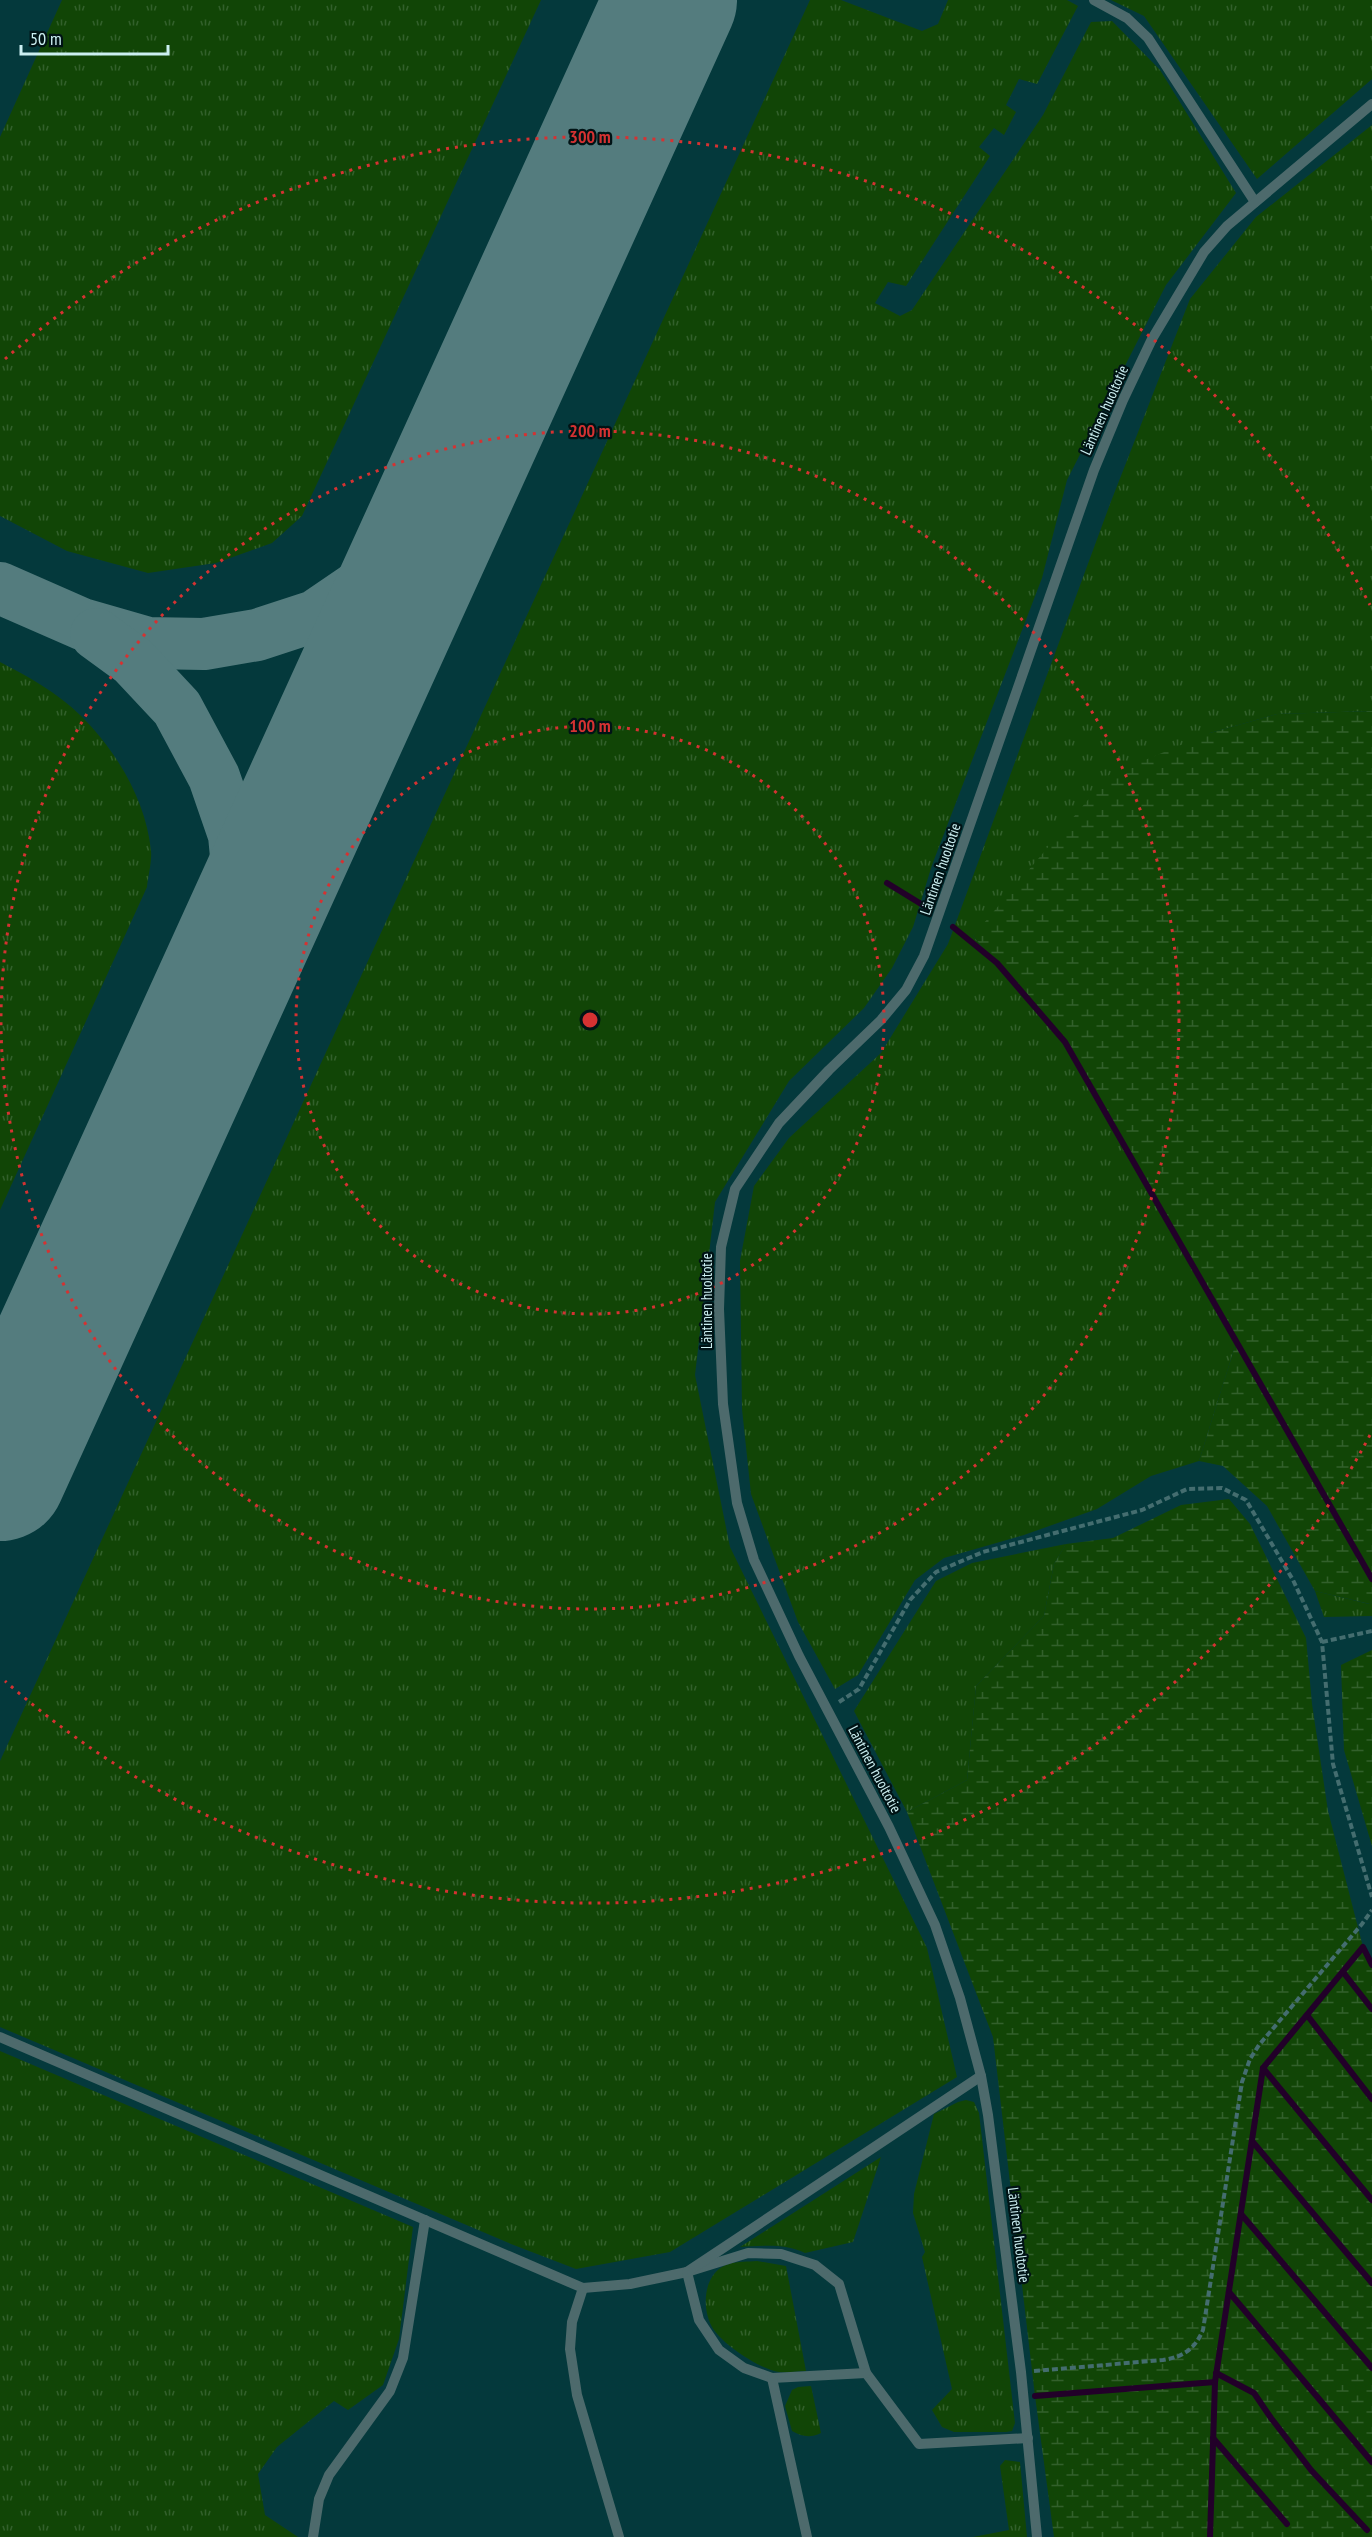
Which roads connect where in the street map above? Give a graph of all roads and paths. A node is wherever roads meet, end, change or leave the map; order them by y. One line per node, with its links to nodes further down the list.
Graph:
1 (1094, 0): 3 (lane)
2 (1372, 104): 3 (lane, Läntinen huoltotie)
3 (1255, 202): 6 (lane, Läntinen huoltotie)
4 (1372, 1631): 5 (path)
5 (1322, 1642): 6 (path); 7 (path)
6 (828, 1710): 10 (lane, Läntinen huoltotie)
7 (1372, 1897)
8 (1372, 1910): 14 (path)
9 (0, 2037): 11 (lane)
10 (981, 2076): 12 (lane); 14 (lane, Läntinen huoltotie)
11 (425, 2220): 13 (lane); 18 (lane)
12 (687, 2272): 13 (lane); 15 (lane); 16 (lane)
13 (583, 2288): 19 (lane)
14 (1021, 2372): 17 (lane, Läntinen huoltotie)
15 (866, 2373): 16 (lane); 17 (lane)
16 (772, 2378): 20 (lane)
17 (1028, 2438): 21 (lane, Läntinen huoltotie)
18 (313, 2537)
19 (619, 2537)
20 (807, 2537)
21 (1037, 2537)

